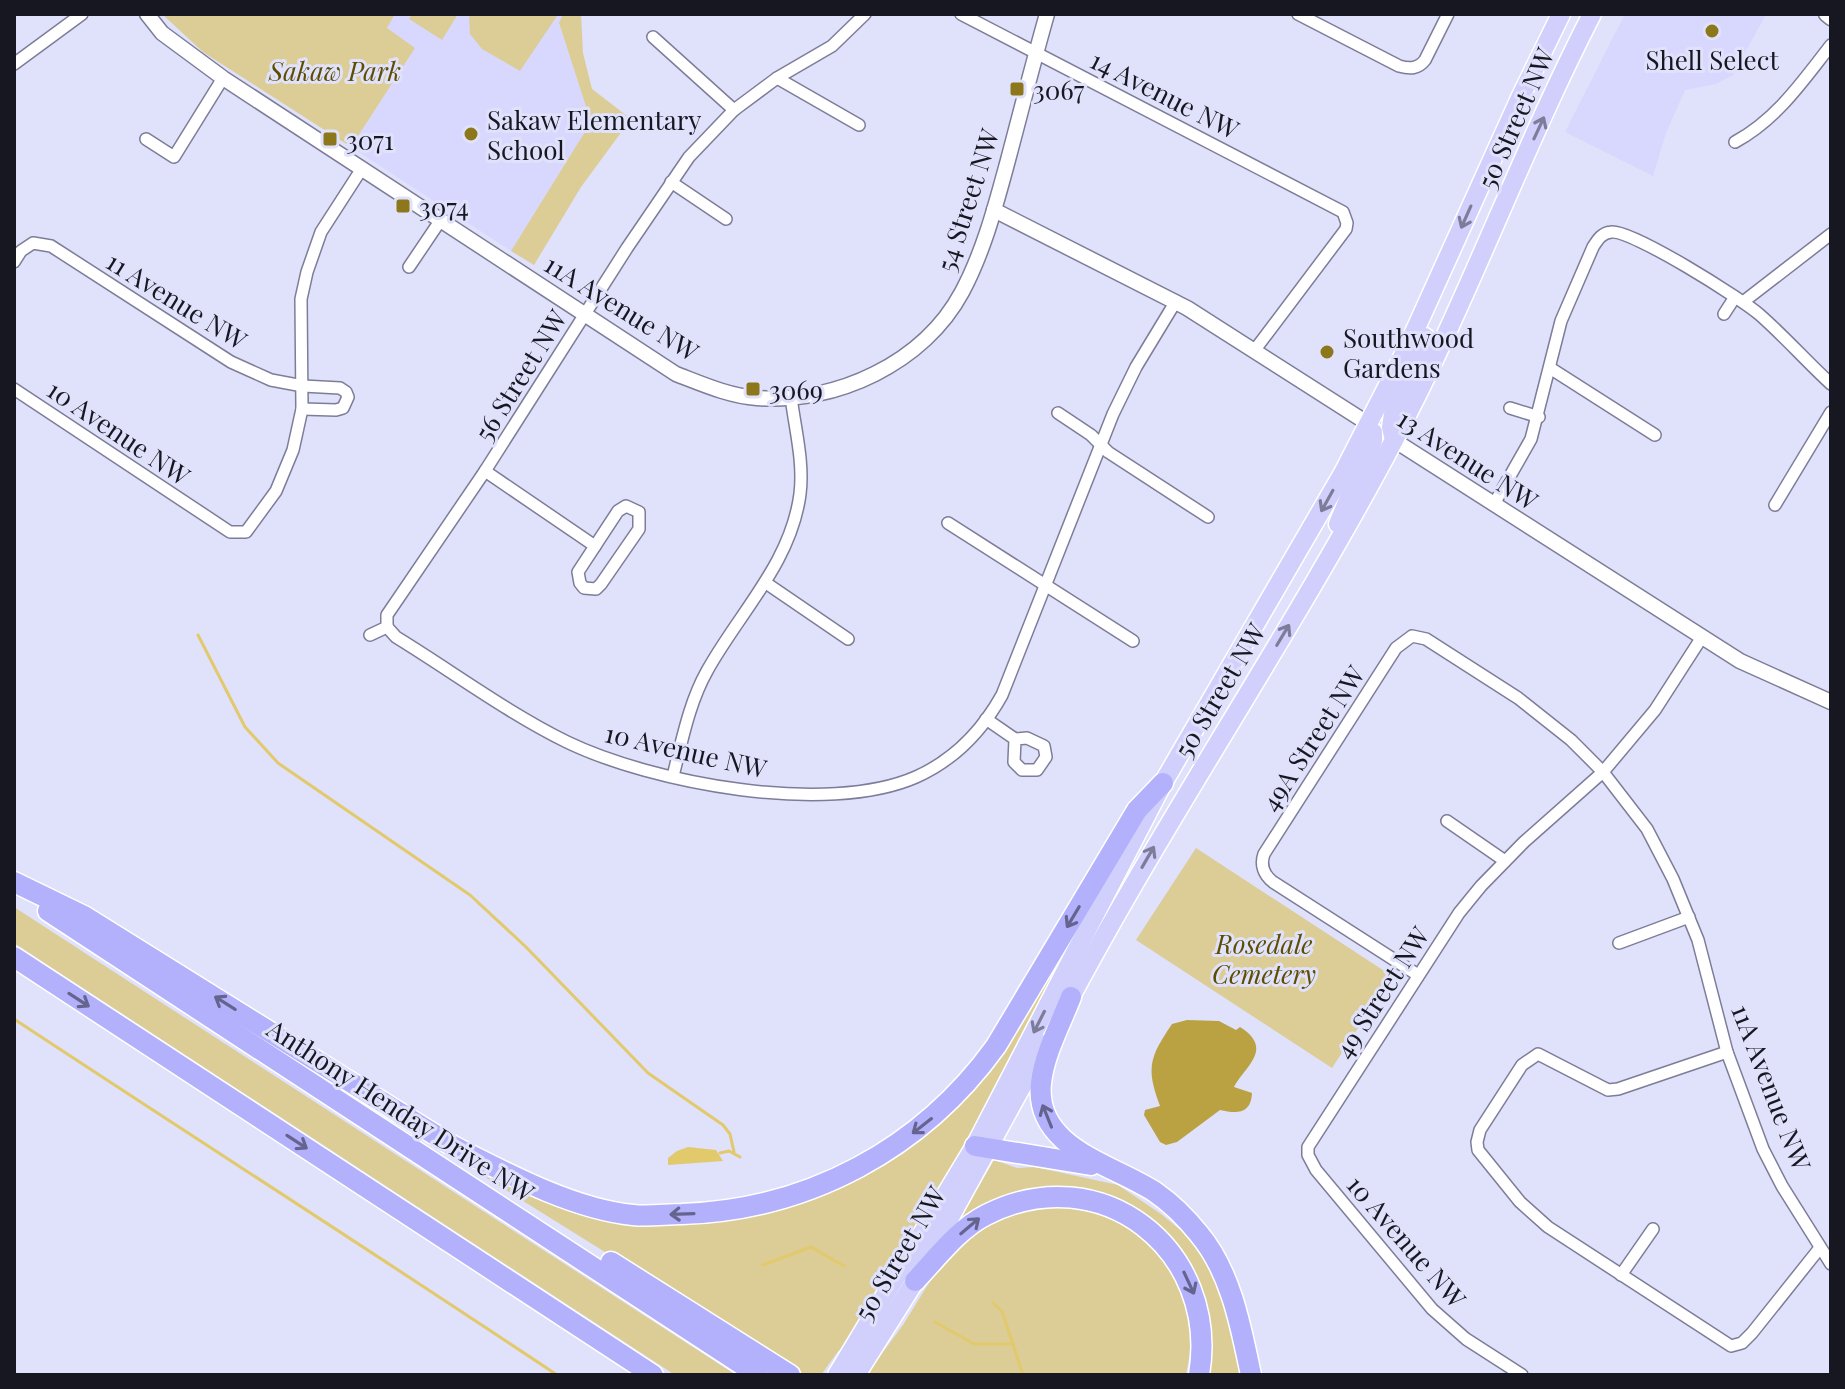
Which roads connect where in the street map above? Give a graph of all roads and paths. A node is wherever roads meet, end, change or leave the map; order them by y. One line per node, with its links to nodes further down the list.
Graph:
1 (82, 14): 15 (street)
2 (147, 14): 16 (street, 11A Avenue NW)
3 (865, 14): 17 (street, 56 Street NW)
4 (961, 14): 14 (street, 14 Avenue NW)
5 (1047, 14): 14 (street, 54 Street NW)
6 (1298, 14): 7 (street)
7 (1448, 14)
8 (1590, 14): 48 (main road, 50 Street NW, one-way to 8)
9 (1826, 14): 11 (street)
10 (1560, 16): 28 (main road, 50 Street NW, one-way to 28)
11 (1831, 18)
12 (653, 37): 18 (street)
13 (1831, 45): 21 (street)
14 (1036, 52): 24 (street, 54 Street NW); 35 (street, 14 Avenue NW)
15 (14, 64)
16 (223, 78): 20 (street); 22 (street, 11A Avenue NW)
17 (777, 78): 18 (street, 56 Street NW); 19 (street)
18 (734, 110): 23 (street, 56 Street NW)
19 (859, 125)
20 (146, 139)
21 (1735, 142)
22 (361, 170): 26 (street, 11A Avenue NW); 38 (street)
23 (671, 182): 25 (street); 34 (street, 56 Street NW)
24 (994, 210): 32 (street, 13 Avenue NW); 40 (street, 54 Street NW)
25 (726, 219)
26 (440, 221): 30 (street); 34 (street, 11A Avenue NW)
27 (1831, 234): 31 (street)
28 (1446, 261): 46 (main road, 50 Street NW); 48 (main road)
29 (14, 262): 38 (street, 11 Avenue NW)
30 (409, 267)
31 (1739, 300): 33 (street); 36 (street); 37 (street)
32 (1176, 301): 35 (street, 13 Avenue NW); 49 (street, 10 Avenue NW)
33 (1724, 314)
34 (584, 315): 40 (street, 11A Avenue NW); 50 (street, 56 Street NW)
35 (1254, 351): 46 (street, 13 Avenue NW)
36 (1550, 368): 45 (street); 47 (street)
37 (1831, 384)
38 (303, 386): 42 (street); 42 (street, 11 Avenue NW)
39 (14, 389): 42 (street, 10 Avenue NW)
40 (791, 397): 57 (street)
41 (1510, 408): 45 (street)
42 (302, 409)
43 (1831, 412): 52 (street)
44 (1058, 413): 49 (street)
45 (1539, 417): 51 (street)
46 (1369, 423): 48 (street, 13 Avenue NW); 56 (main road); 70 (main road, 50 Street NW, one-way to 70)
47 (1655, 435)
48 (1394, 441): 51 (street, 13 Avenue NW); 56 (main road, 50 Street NW)
49 (1099, 444): 53 (street); 58 (street, 10 Avenue NW)
50 (485, 471): 55 (street, 56 Street NW); 59 (street, 56 Street NW)
51 (1494, 504): 62 (street, 13 Avenue NW)
52 (1775, 505)
53 (1208, 517)
54 (948, 523): 58 (street)
55 (595, 546): 55 (street)
56 (1322, 572): 79 (main road, 50 Street NW, one-way to 56)
57 (766, 583): 63 (street); 69 (street)
58 (1045, 585): 64 (street); 66 (street, 10 Avenue NW)
59 (387, 627): 60 (street); 69 (street, 10 Avenue NW)
60 (370, 635)
61 (1412, 636): 68 (street, 11A Avenue NW); 78 (street, 49A Street NW)
62 (1702, 637): 65 (street, 13 Avenue NW); 68 (street, 49 Street NW)
63 (848, 639)
64 (1133, 641)
65 (1831, 702)
66 (986, 719): 67 (street); 69 (street, 10 Avenue NW)
67 (1015, 739)
68 (1603, 772): 72 (street, 49 Street NW); 75 (street, 11A Avenue NW)
69 (673, 776)
70 (1163, 783): 73 (highway, one-way to 73); 82 (main road, 50 Street NW, one-way to 82)
71 (1447, 821): 72 (street)
72 (1505, 861): 78 (street, 49 Street NW)
73 (14, 882)
74 (14, 889): 81 (highway, Anthony Henday Drive NW)
75 (1689, 917): 76 (street); 80 (street, 11A Avenue NW)
76 (1619, 943)
77 (14, 957): 86 (highway, one-way to 86)
78 (1418, 975): 83 (street, 49 Street NW)
79 (1071, 997): 82 (main road, 50 Street NW); 84 (highway, one-way to 79)
80 (1727, 1052): 87 (street, 11A Avenue NW); 89 (street)
81 (371, 1122): 94 (highway, Anthony Henday Drive NW); 95 (highway)
82 (983, 1146): 84 (highway); 90 (main road, 50 Street NW); 91 (main road, 50 Street NW)
83 (1308, 1155): 99 (street, 10 Avenue NW)
84 (1129, 1179): 98 (highway)
85 (1653, 1229): 89 (street)
86 (441, 1236): 92 (highway); 93 (highway)
87 (1819, 1249): 88 (street, 11A Avenue NW); 89 (street)
88 (1831, 1264)
89 (1621, 1275)
90 (915, 1281): 91 (main road, 50 Street NW); 97 (highway, one-way to 97)
91 (857, 1364): 96 (main road, 50 Street NW)
92 (628, 1375)
93 (653, 1375)
94 (758, 1375)
95 (790, 1375)
96 (837, 1375)
97 (1199, 1375)
98 (1251, 1375)
99 (1522, 1375)

